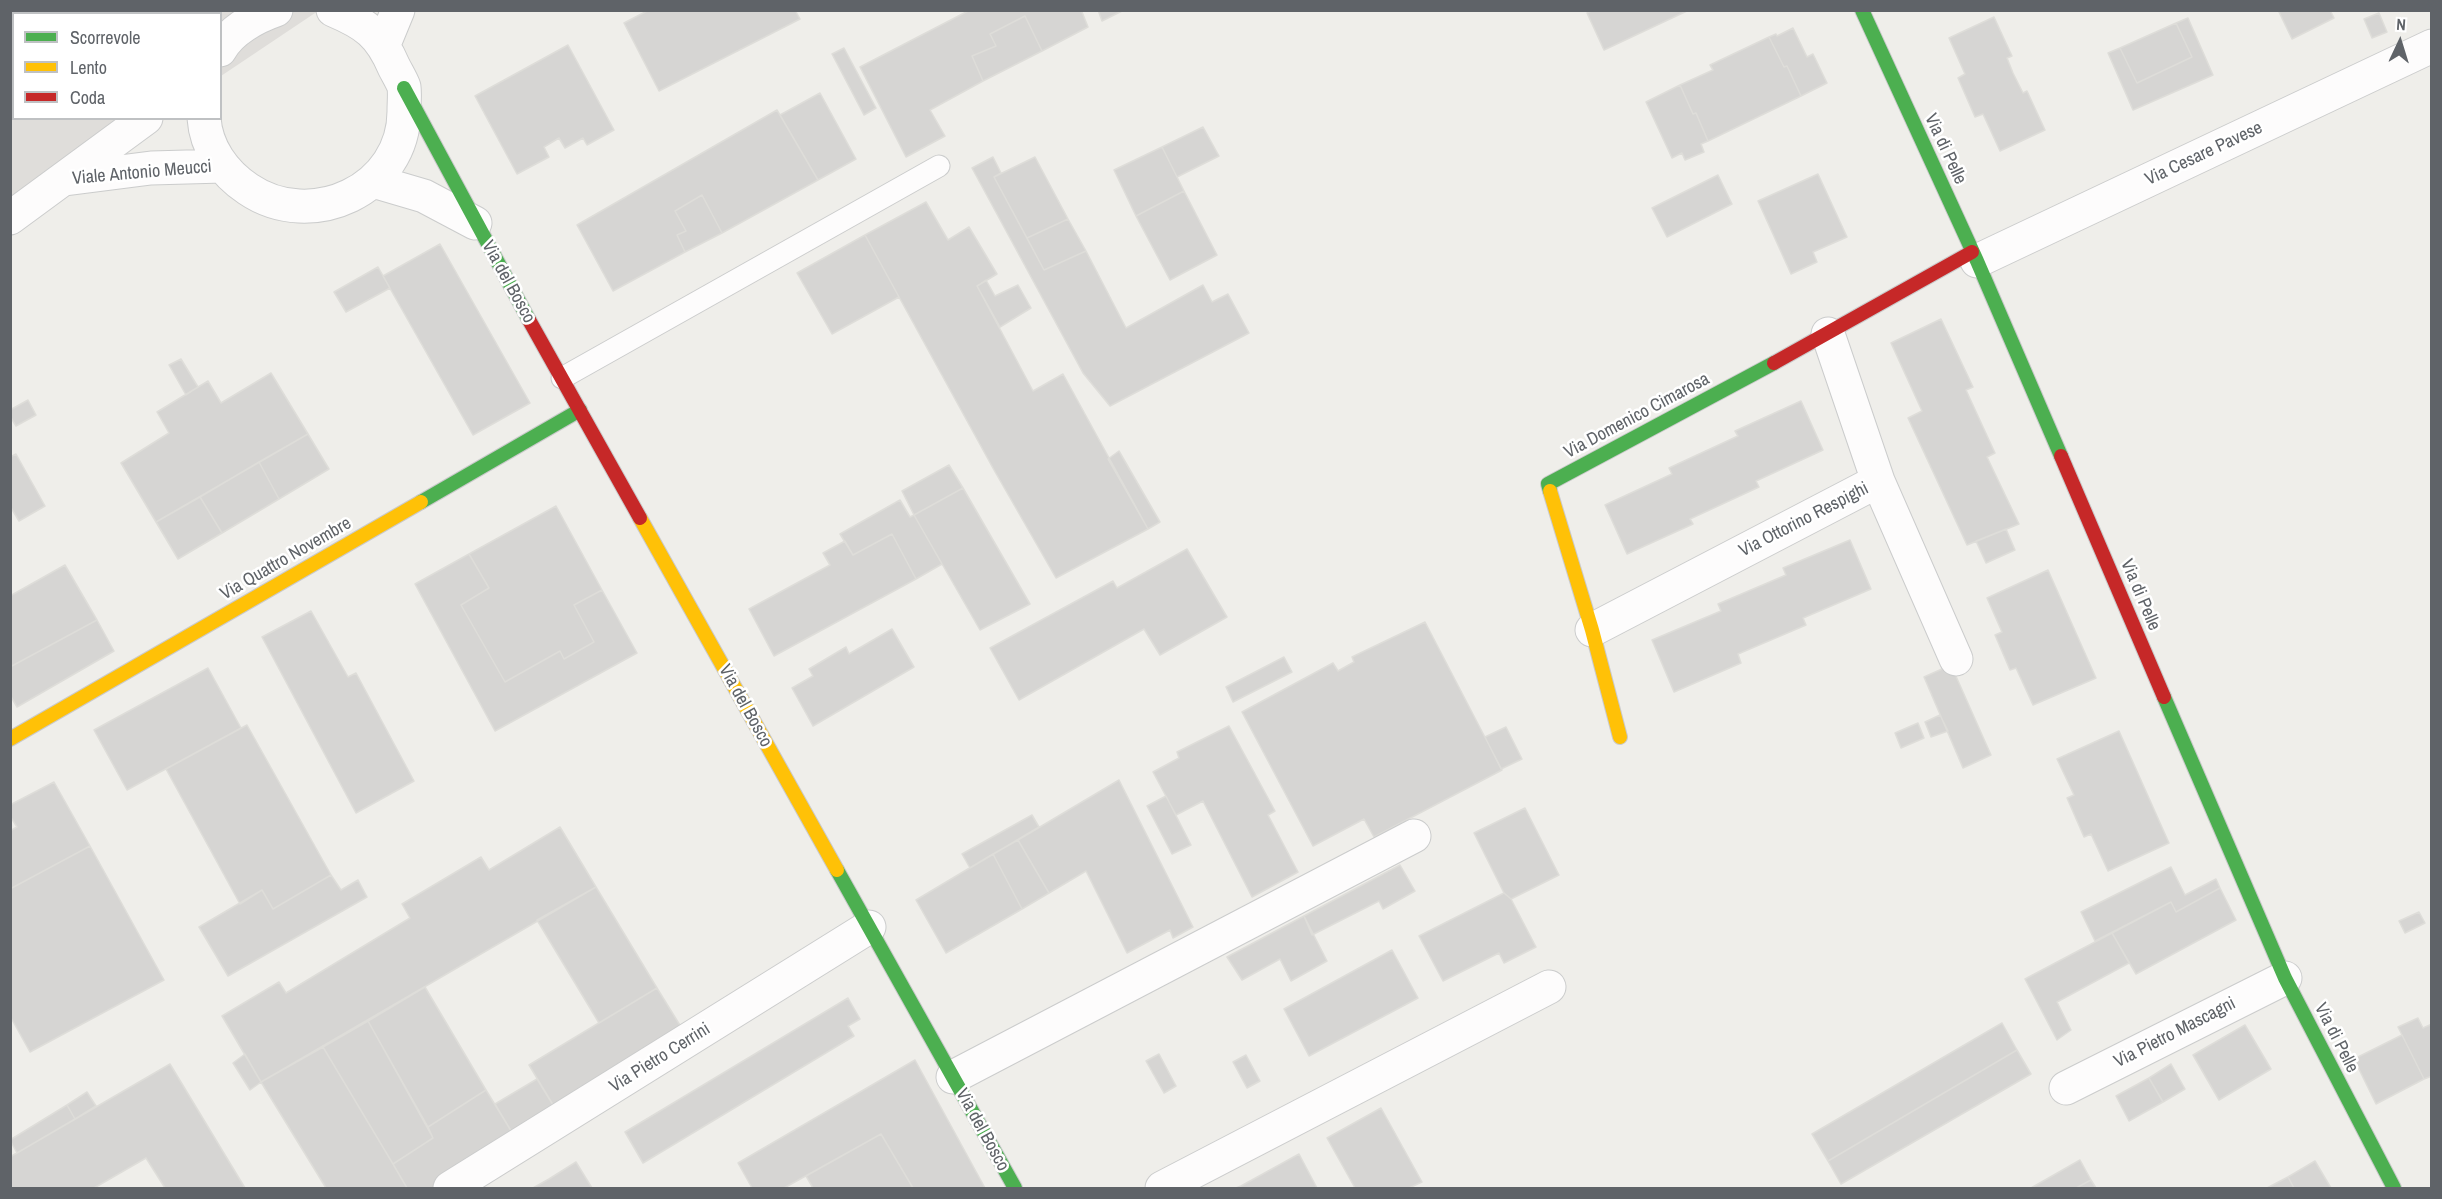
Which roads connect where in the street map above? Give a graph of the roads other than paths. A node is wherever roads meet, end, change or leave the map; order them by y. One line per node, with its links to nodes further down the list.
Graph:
1 (333, 10): 5 (street, Via del Bosco)
2 (398, 10): 5 (street)
3 (1862, 10): 17 (street, Via di Pelle)
4 (263, 13): 6 (street)
5 (384, 44): 8 (street, Via del Bosco)
6 (222, 46)
7 (2432, 46): 17 (street, Via Cesare Pavese)
8 (404, 88): 14 (street, Via del Bosco); 16 (street, Via del Bosco)
9 (143, 120): 13 (street, Viale Antonio Meucci)
10 (204, 120): 11 (street, Via del Bosco)
11 (223, 166): 13 (street, Viale Antonio Meucci); 14 (street, Via del Bosco)
12 (939, 166): 19 (lane)
13 (61, 180): 15 (street, Viale Antonio Meucci)
14 (373, 181): 16 (street, Via del Bosco)
15 (10, 218)
16 (475, 223): 19 (street, Via del Bosco)
17 (1975, 257): 18 (street, Via Domenico Cimarosa); 28 (street, Via di Pelle)
18 (1828, 334): 21 (street, Via Ottorino Respighi); 22 (street, Via Domenico Cimarosa)
19 (562, 378): 20 (street, Via del Bosco)
20 (580, 411): 25 (street, Via Quattro Novembre); 27 (street, Via del Bosco)
21 (1878, 481): 22 (street, Via Ottorino Respighi); 23 (street)
22 (1592, 630): 24 (street, Via Domenico Cimarosa)
23 (1956, 659)
24 (1620, 737)
25 (10, 740)
26 (1414, 836): 30 (street)
27 (869, 927): 30 (street, Via del Bosco); 32 (street, Via Pietro Cerrini)
28 (2285, 978): 31 (street, Via Pietro Mascagni); 35 (street, Via di Pelle)
29 (1549, 987): 34 (street)
30 (953, 1077): 33 (street, Via del Bosco)
31 (2066, 1088)
32 (450, 1188)
33 (1015, 1188)
34 (1162, 1188)
35 (2394, 1188)

